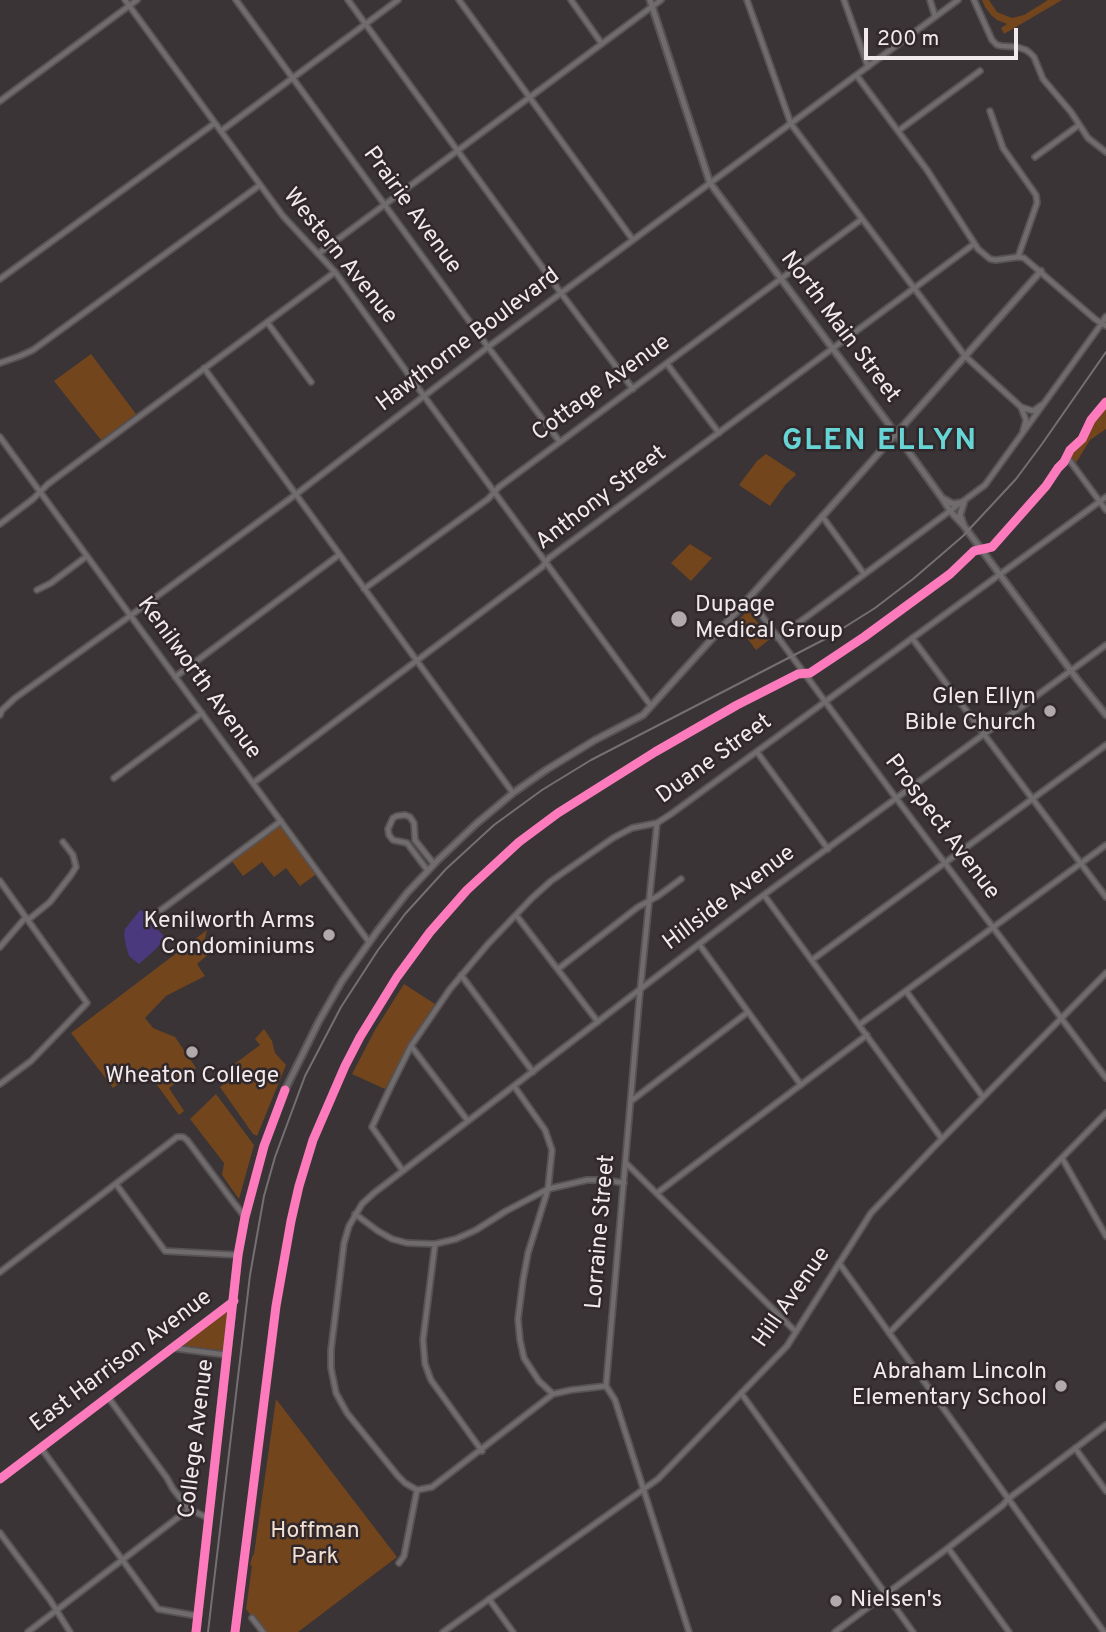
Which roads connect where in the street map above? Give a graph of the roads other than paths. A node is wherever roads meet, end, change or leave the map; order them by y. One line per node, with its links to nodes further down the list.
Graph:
1 (125, 0): 15 (street, Western Avenue)
2 (137, 0): 15 (street)
3 (236, 0): 22 (street, Prairie Avenue)
4 (348, 0): 17 (street)
5 (398, 0): 17 (street)
6 (459, 0): 23 (street)
7 (571, 0): 18 (street)
8 (661, 0): 14 (street)
9 (747, 0): 27 (street)
10 (844, 0): 19 (street)
11 (930, 0): 16 (street)
12 (958, 0): 16 (street, Hawthorne Boulevard)
13 (974, 0): 28 (street)
14 (651, 3): 18 (street); 34 (street, North Main Street)
15 (129, 6): 24 (street); 26 (street, Western Avenue)
16 (935, 16): 19 (street, Hawthorne Boulevard)
17 (366, 24): 22 (street); 31 (street)
18 (602, 44): 23 (street)
19 (868, 67): 21 (street, Hawthorne Boulevard)
20 (980, 71): 30 (street)
21 (857, 76): 27 (street, Hawthorne Boulevard); 30 (street)
22 (293, 78): 29 (street); 36 (street, Prairie Avenue)
23 (530, 97): 31 (street); 38 (street)
24 (0, 101)
25 (990, 111): 41 (street)
26 (215, 123): 29 (street, Western Avenue); 44 (street)
27 (791, 124): 34 (street, Hawthorne Boulevard); 37 (street)
28 (1079, 124): 32 (street); 33 (street)
29 (221, 131): 35 (street, Western Avenue)
30 (898, 131): 39 (street)
31 (458, 151): 36 (street); 47 (street)
32 (1106, 152)
33 (1035, 158)
34 (710, 183): 38 (street, Hawthorne Boulevard); 45 (street, North Main Street)
35 (260, 185): 40 (street, Western Avenue); 53 (street)
36 (385, 205): 40 (street); 50 (street, Prairie Avenue)
37 (862, 219): 45 (street, Cottage Avenue); 46 (street)
38 (634, 240): 47 (street, Hawthorne Boulevard)
39 (974, 244): 41 (street); 46 (street, Anthony Street)
40 (318, 254): 43 (street, Western Avenue)
41 (1018, 257): 42 (street)
42 (1041, 271): 49 (street); 52 (street, College Avenue)
43 (335, 272): 48 (street); 58 (street, Western Avenue)
44 (0, 279)
45 (781, 280): 51 (street, North Main Street); 54 (street, Cottage Avenue)
46 (914, 288): 51 (street, Anthony Street); 52 (street)
47 (561, 293): 50 (street, Hawthorne Boulevard); 57 (street)
48 (267, 322): 55 (street); 56 (street)
49 (1105, 322): 59 (street)
50 (488, 347): 58 (street, Hawthorne Boulevard); 65 (street, Prairie Avenue)
51 (832, 349): 61 (street, Anthony Street); 62 (street, North Main Street)
52 (965, 356): 60 (street); 62 (street, College Avenue)
53 (0, 363)
54 (667, 364): 57 (street, Cottage Avenue); 61 (street)
55 (204, 368): 67 (street); 69 (street)
56 (312, 382)
57 (633, 389): 65 (street, Cottage Avenue)
58 (424, 396): 68 (street, Western Avenue); 69 (street, Hawthorne Boulevard)
59 (1043, 404): 60 (street); 64 (street)
60 (1021, 407): 64 (street)
61 (719, 433): 81 (street, Anthony Street)
62 (896, 434): 71 (street, North Main Street); 76 (street, College Avenue)
63 (0, 437): 67 (street, Kenilworth Avenue)
64 (1019, 438): 73 (street)
65 (560, 442): 68 (street, Cottage Avenue)
66 (1067, 457): 72 (street)
67 (41, 493): 77 (street); 80 (street, Kenilworth Avenue)
68 (495, 493): 81 (street, Western Avenue); 84 (street, Cottage Avenue)
69 (295, 495): 79 (street); 87 (street, Hawthorne Boulevard)
70 (1106, 497): 72 (street, Duane Street)
71 (942, 498): 73 (street); 75 (street, North Main Street)
72 (1099, 501): 74 (street); 83 (street, Duane Street)
73 (964, 502): 75 (street); 78 (street)
74 (1106, 510)
75 (951, 512): 78 (street, North Main Street); 82 (street)
76 (822, 516): 82 (street); 86 (street, College Avenue)
77 (0, 524)
78 (964, 526): 83 (street, North Main Street)
79 (339, 555): 84 (street); 93 (street)
80 (87, 556): 85 (street); 87 (street, Kenilworth Avenue)
81 (545, 563): 91 (street, Anthony Street); 95 (street, Western Avenue)
82 (864, 574): 88 (street)
83 (1000, 574): 89 (street, Duane Street); 92 (street, North Main Street)
84 (364, 589): 91 (street)
85 (37, 590)
86 (750, 598): 88 (street, Prospect Avenue); 95 (street, College Avenue)
87 (130, 616): 93 (street, Kenilworth Avenue); 96 (street, Hawthorne Boulevard)
88 (778, 638): 94 (street, Prospect Avenue)
89 (912, 638): 94 (street, Duane Street); 99 (street)
90 (1106, 645): 92 (street, Hillside Avenue)
91 (416, 661): 103 (street, Anthony Street); 104 (street)
92 (1071, 670): 98 (street, North Main Street); 99 (street, Hillside Avenue)
93 (175, 677): 97 (street, Kenilworth Avenue)
94 (825, 702): 101 (street, Duane Street); 105 (street, Prospect Avenue)
95 (651, 706): 104 (street, College Avenue)
96 (1, 713)
97 (202, 713): 102 (street); 103 (street, Kenilworth Avenue)
98 (1106, 715)
99 (983, 735): 105 (street, Hillside Avenue); 106 (street)
100 (1106, 745): 106 (street)
101 (757, 752): 108 (street, Duane Street); 111 (street)
102 (114, 778)
103 (253, 783): 107 (street, Kenilworth Avenue)
104 (513, 793): 114 (street, College Avenue)
105 (896, 798): 111 (street, Hillside Avenue); 112 (street, Prospect Avenue)
106 (1032, 798): 112 (street); 113 (street)
107 (281, 821): 121 (street); 125 (street, Kenilworth Avenue)
108 (657, 823): 120 (street, Lorraine Street); 122 (street, Duane Street)
109 (63, 842): 123 (street)
110 (1106, 845): 113 (street)
111 (828, 849): 118 (street, Hillside Avenue)
112 (944, 863): 124 (street, Prospect Avenue); 128 (street)
113 (1080, 863): 119 (street); 124 (street)
114 (434, 864): 115 (street, College Avenue); 115 (street)
115 (428, 871): 125 (street, College Avenue)
116 (681, 879): 120 (street)
117 (0, 881): 123 (street)
118 (764, 895): 126 (street, Hillside Avenue); 128 (street)
119 (1106, 897)
120 (649, 901): 129 (street); 132 (street, Lorraine Street)
121 (161, 910)
122 (515, 914): 129 (street); 131 (street, Duane Street)
123 (26, 918): 127 (street); 142 (street)
124 (993, 927): 133 (street); 135 (street, Prospect Avenue)
125 (369, 942): 158 (street, College Avenue)
126 (699, 944): 132 (street, Hillside Avenue); 134 (street)
127 (0, 947)
128 (812, 960): 137 (street)
129 (558, 969): 136 (street)
130 (1106, 973): 135 (street, Hill Avenue)
131 (460, 975): 139 (street, Duane Street); 140 (street)
132 (642, 987): 136 (street, Hillside Avenue); 146 (street, Lorraine Street)
133 (906, 991): 137 (street); 145 (street)
134 (748, 1012): 143 (street); 146 (street)
135 (1061, 1018): 141 (street, Prospect Avenue); 145 (street, Hill Avenue)
136 (598, 1022): 140 (street, Hillside Avenue)
137 (859, 1025): 138 (street)
138 (867, 1035): 143 (street); 149 (street)
139 (411, 1046): 148 (street); 152 (street, Duane Street)
140 (533, 1072): 144 (street, Hillside Avenue)
141 (1106, 1078)
142 (0, 1084)
143 (801, 1084): 156 (street)
144 (514, 1086): 148 (street, Hillside Avenue); 155 (street)
145 (983, 1097): 149 (street, Hill Avenue)
146 (631, 1102): 151 (street, Lorraine Street)
147 (1106, 1113): 150 (street)
148 (468, 1121): 152 (street, Hillside Avenue)
149 (942, 1139): 162 (street, Hill Avenue)
150 (1062, 1158): 159 (street); 166 (street)
151 (626, 1163): 153 (street, Lorraine Street); 156 (street)
152 (403, 1171): 157 (street, Hillside Avenue)
153 (624, 1183): 155 (street); 169 (street, Lorraine Street)
154 (116, 1184): 158 (street); 161 (street); 163 (street)
155 (548, 1189): 160 (street); 171 (street)
156 (657, 1193): 165 (street)
157 (355, 1214): 160 (street); 179 (street)
158 (245, 1217): 161 (street, College Avenue)
159 (1105, 1233)
160 (435, 1244): 176 (street)
161 (238, 1255): 164 (street, College Avenue)
162 (839, 1263): 165 (street, Hill Avenue); 166 (street)
163 (0, 1272)
164 (234, 1301): 167 (street, East Harrison Avenue); 168 (street, College Avenue)
165 (796, 1332): 170 (street, Hill Avenue)
166 (889, 1333): 181 (street)
167 (172, 1348): 168 (street); 172 (street, East Harrison Avenue)
168 (228, 1356): 183 (street, College Avenue)
169 (606, 1386): 171 (street); 178 (street)
170 (741, 1393): 178 (street, Hill Avenue); 188 (street)
171 (554, 1394): 176 (street)
172 (108, 1397): 174 (street, East Harrison Avenue); 182 (street)
173 (1106, 1424): 175 (street)
174 (41, 1448): 177 (street, East Harrison Avenue); 186 (street)
175 (1075, 1448): 180 (street); 181 (street)
176 (482, 1451): 179 (street)
177 (0, 1479)
178 (644, 1489): 189 (street, Hill Avenue); 199 (street)
179 (417, 1490): 187 (street)
180 (1106, 1491)
181 (1008, 1499): 185 (street); 203 (street)
182 (189, 1509): 183 (street); 186 (street)
183 (208, 1518): 191 (street, College Avenue)
184 (0, 1533): 190 (street)
185 (948, 1548): 188 (street); 202 (street)
186 (122, 1560): 190 (street); 191 (street)
187 (399, 1563)
188 (886, 1594): 200 (street); 201 (street)
189 (489, 1599): 197 (street, Hill Avenue); 198 (street)
190 (56, 1611): 193 (street); 194 (street)
191 (198, 1616): 195 (street, College Avenue)
192 (252, 1618): 196 (street)
193 (28, 1632)
194 (70, 1632)
195 (195, 1632)
196 (263, 1632)
197 (443, 1632)
198 (513, 1632)
199 (689, 1632)
200 (835, 1632)
201 (913, 1632)
202 (1009, 1632)
203 (1104, 1632)

